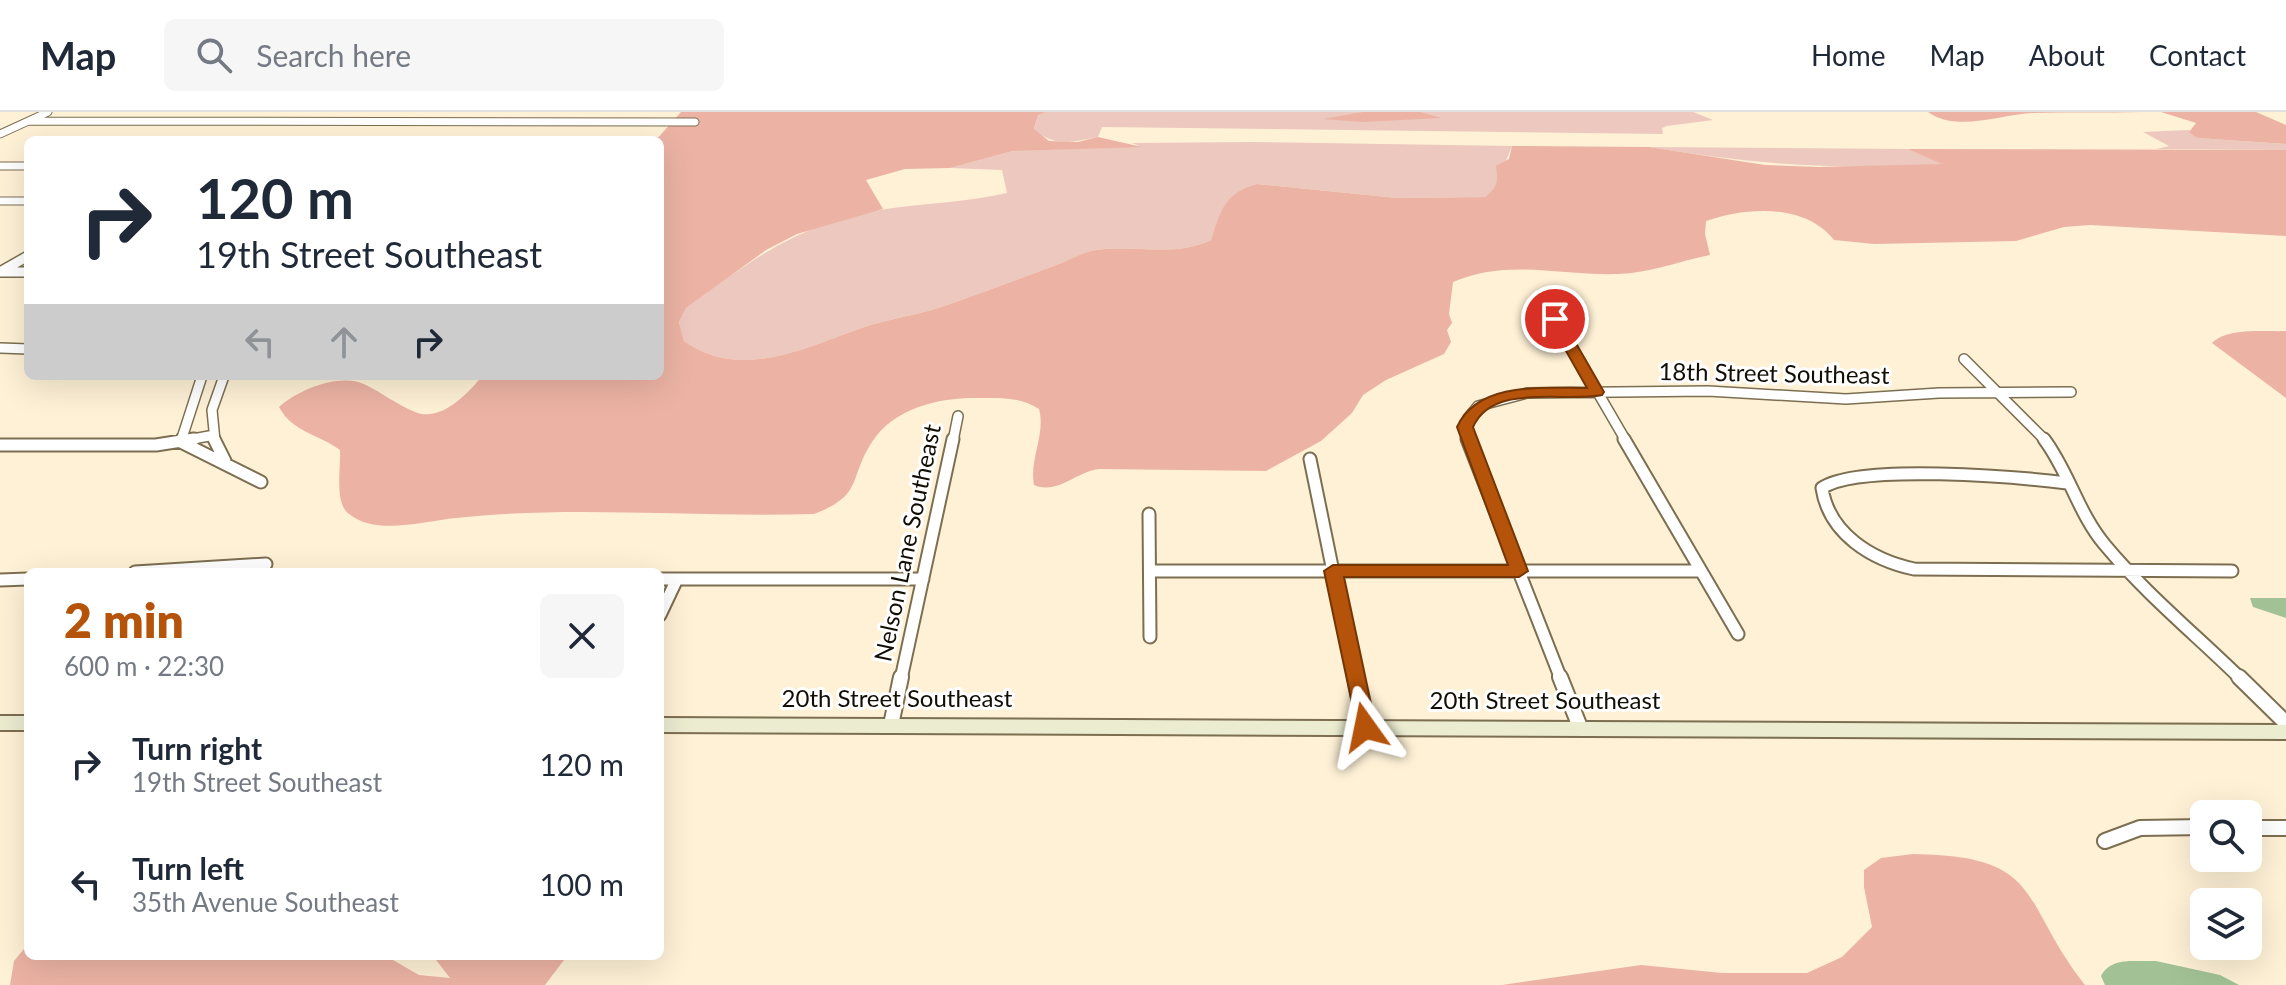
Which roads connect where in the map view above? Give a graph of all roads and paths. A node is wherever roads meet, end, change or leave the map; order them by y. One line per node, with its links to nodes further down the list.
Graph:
1 (48, 112): 6 (street)
2 (284, 112): 7 (street)
3 (422, 112): 8 (street)
4 (569, 112): 9 (street)
5 (665, 112): 10 (street)
6 (29, 121): 7 (street); 13 (street)
7 (268, 121): 8 (street)
8 (408, 121): 9 (street)
9 (559, 121): 10 (street)
10 (656, 122): 11 (street)
11 (695, 122)
12 (0, 126): 13 (street)
13 (17, 126): 14 (street)
14 (0, 134)
15 (0, 166): 16 (street)
16 (24, 166)
17 (0, 201): 18 (street)
18 (24, 201)
19 (24, 258): 20 (street)
20 (0, 272): 21 (street)
21 (24, 272)
22 (1541, 295): 28 (street)
23 (0, 348): 24 (street)
24 (24, 349)
25 (1964, 359): 29 (street)
26 (201, 380): 33 (street)
27 (222, 380): 32 (street)
28 (1597, 392): 29 (street, 18th Street Southeast); 44 (street, 18th Street Southeast); 45 (street)
29 (1999, 392): 30 (street, 18th Street Southeast); 38 (street)
30 (2071, 392)
31 (958, 416): 51 (street, Nelson Lane Southeast)
32 (209, 436): 33 (street); 36 (street)
33 (181, 442): 34 (street); 36 (street)
34 (0, 445)
35 (1310, 459): 43 (street)
36 (225, 462): 37 (street)
37 (261, 482)
38 (2067, 483): 46 (street); 46 (street)
39 (1149, 514): 42 (street)
40 (266, 564): 41 (street)
41 (200, 568)
42 (1150, 571): 43 (street); 55 (street)
43 (1333, 571): 44 (street); 61 (street)
44 (1519, 571): 45 (street); 62 (street)
45 (1701, 571): 54 (street)
46 (2130, 571): 47 (street); 58 (street)
47 (2232, 571)
48 (24, 579): 52 (street)
49 (664, 579): 50 (street)
50 (677, 579): 51 (street); 53 (street)
51 (923, 579): 60 (street, Nelson Lane Southeast)
52 (0, 580)
53 (664, 607)
54 (1738, 634)
55 (1150, 637)
56 (0, 723): 57 (street)
57 (24, 723)
58 (2286, 723)
59 (664, 725): 60 (street, 20th Street Southeast)
60 (891, 725): 61 (street, 20th Street Southeast)
61 (1365, 727): 62 (street, 20th Street Southeast)
62 (1580, 727): 63 (street, 20th Street Southeast)
63 (2286, 732)
64 (2190, 827): 67 (street)
65 (2262, 828): 66 (street)
66 (2286, 828)
67 (2105, 841)

